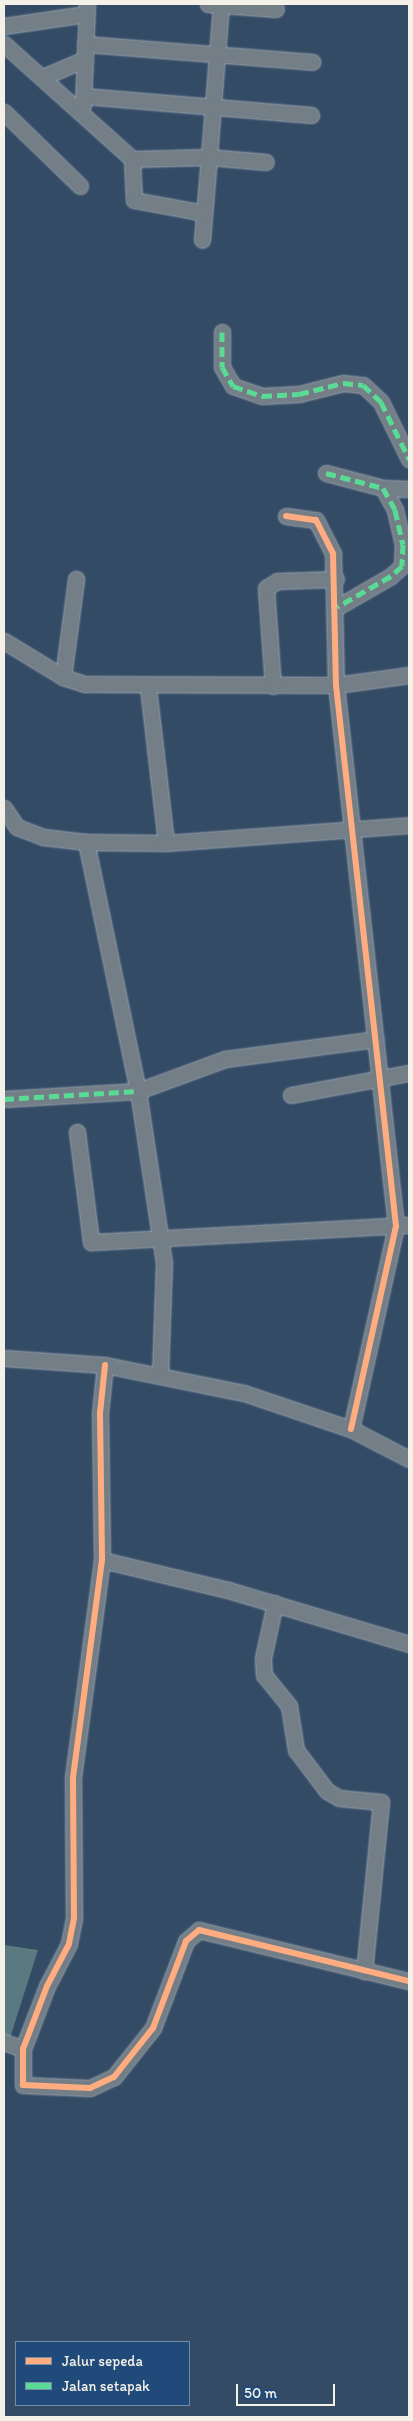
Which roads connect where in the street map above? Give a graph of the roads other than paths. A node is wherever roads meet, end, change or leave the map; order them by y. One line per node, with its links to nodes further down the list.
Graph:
1 (216, 4): 3 (street); 7 (street)
2 (87, 9): 4 (street); 6 (street)
3 (276, 9)
4 (4, 26)
5 (4, 44): 10 (street)
6 (85, 44): 7 (street); 8 (street)
7 (217, 53): 9 (street); 12 (street)
8 (85, 59): 10 (street); 11 (street)
9 (312, 62)
10 (43, 77): 14 (street)
11 (84, 96): 12 (street); 14 (street)
12 (213, 106): 15 (street); 16 (street)
13 (4, 112): 19 (street)
14 (83, 114): 17 (street)
15 (311, 114)
16 (209, 158): 17 (street); 18 (street); 20 (street)
17 (132, 159): 20 (street)
18 (266, 162)
19 (80, 186)
20 (204, 213): 21 (street)
21 (202, 240)
22 (222, 332): 23 (street)
23 (409, 458)
24 (326, 473): 25 (street)
25 (383, 488): 26 (street); 30 (street)
26 (409, 489)
27 (286, 516): 29 (street)
28 (76, 579): 33 (street)
29 (336, 579): 30 (street); 35 (street)
30 (336, 607): 34 (street)
31 (4, 641): 33 (street)
32 (409, 675): 34 (street)
33 (63, 677): 36 (street)
34 (336, 685): 35 (street); 40 (street)
35 (274, 686): 36 (street)
36 (148, 687): 42 (street)
37 (4, 808): 39 (street)
38 (409, 825): 40 (street)
39 (10, 828): 41 (street)
40 (354, 832): 42 (street); 43 (street)
41 (86, 842): 42 (street); 46 (street)
42 (166, 842)
43 (376, 1039): 45 (street); 46 (street)
44 (409, 1073): 45 (street)
45 (380, 1078): 47 (street); 50 (street)
46 (138, 1091): 48 (street); 51 (street)
47 (290, 1095)
48 (4, 1099)
49 (77, 1132): 51 (street)
50 (403, 1226): 51 (street); 55 (street)
51 (161, 1239): 54 (street)
52 (4, 1358): 53 (street)
53 (106, 1365): 54 (street); 57 (street)
54 (160, 1376): 55 (street)
55 (351, 1429): 56 (street)
56 (409, 1459)
57 (102, 1560): 58 (street); 63 (street)
58 (275, 1603): 59 (street); 60 (street)
59 (409, 1644)
60 (364, 1971): 61 (street); 63 (street)
61 (409, 1981)
62 (4, 2042): 63 (street)
63 (23, 2049)

